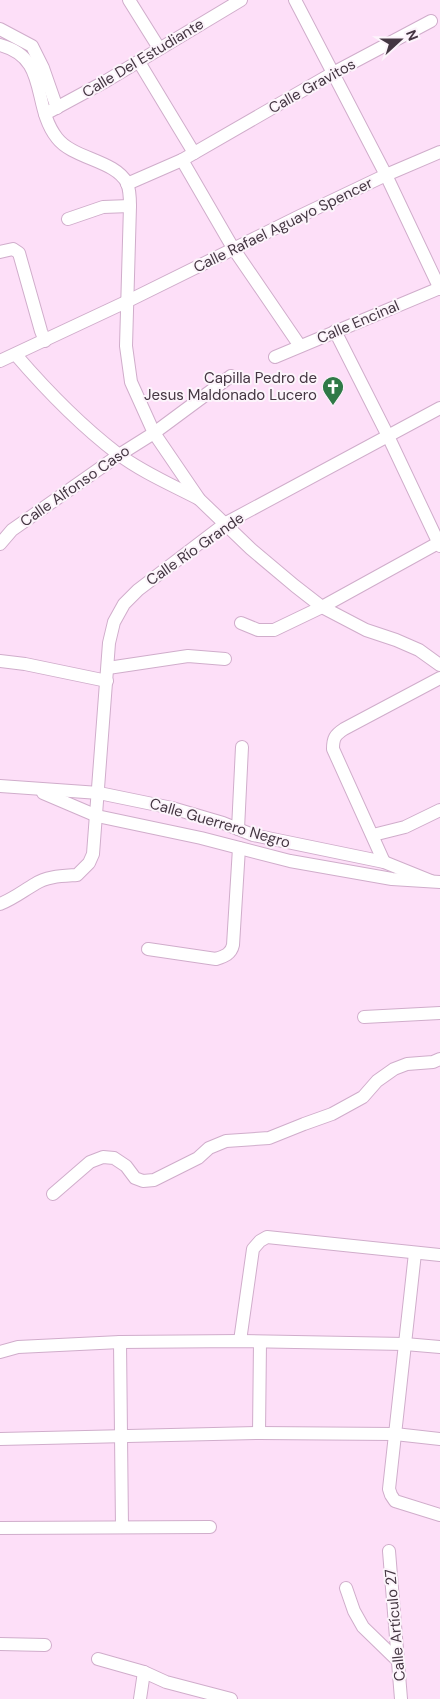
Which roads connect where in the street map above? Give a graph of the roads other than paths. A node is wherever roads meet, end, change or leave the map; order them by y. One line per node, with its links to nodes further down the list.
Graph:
1 (129, 0): 7 (street)
2 (241, 0): 7 (street, Calle Del Estudiante)
3 (294, 0): 9 (street)
4 (431, 21): 9 (street, Calle Gravitos)
5 (0, 29): 10 (street)
6 (0, 45): 10 (street)
7 (159, 48): 8 (street, Calle Del Estudiante)
8 (138, 62): 10 (street, Calle Del Estudiante); 12 (street)
9 (333, 73): 12 (street, Calle Gravitos); 14 (street)
10 (51, 111): 15 (street)
11 (440, 152): 14 (street, Calle Rafael Aguayo Spencer)
12 (194, 153): 13 (street, Calle Gravitos)
13 (182, 160): 15 (street, Calle Gravitos); 18 (street)
14 (386, 175): 18 (street, Calle Rafael Aguayo Spencer); 20 (street)
15 (127, 184): 16 (street)
16 (130, 206): 17 (street); 21 (street)
17 (68, 219)
18 (233, 248): 21 (street, Calle Rafael Aguayo Spencer); 24 (street)
19 (0, 252): 23 (street)
20 (440, 289): 22 (street, Calle Encinal)
21 (128, 301): 23 (street, Calle Rafael Aguayo Spencer); 30 (street)
22 (335, 331): 24 (street, Calle Encinal); 31 (street)
23 (45, 341): 25 (street, Calle Rafael Aguayo Spencer)
24 (300, 346): 26 (street, Calle Encinal)
25 (16, 355): 27 (street, Calle Rafael Aguayo Spencer); 32 (street)
26 (275, 357)
27 (0, 361)
28 (231, 376): 30 (street, Calle Alfonso Caso)
29 (440, 408): 31 (street, Calle Río Grande)
30 (154, 433): 32 (street, Calle Alfonso Caso); 33 (street)
31 (388, 436): 34 (street, Calle Río Grande); 36 (street)
32 (119, 455): 33 (street); 35 (street, Calle Alfonso Caso)
33 (200, 499): 34 (street)
34 (226, 523): 37 (street); 42 (street, Calle Río Grande)
35 (0, 544)
36 (440, 544): 37 (street)
37 (322, 607): 38 (street); 41 (street)
38 (242, 622)
39 (225, 659): 42 (street)
40 (0, 661): 42 (street)
41 (440, 665)
42 (107, 674): 47 (street, Calle Río Grande)
43 (440, 678): 51 (street)
44 (242, 747): 50 (street)
45 (0, 786): 46 (street, Calle Guerrero Negro)
46 (34, 789): 47 (street, Calle Guerrero Negro); 49 (street, Calle Guerrero Negro)
47 (99, 793): 49 (street, Calle Río Grande); 50 (street, Calle Guerrero Negro)
48 (440, 810): 51 (street)
49 (97, 816): 52 (street, Calle Guerrero Negro); 55 (street, Calle Río Grande)
50 (238, 829): 53 (street, Calle Guerrero Negro)
51 (373, 835): 53 (street)
52 (239, 848): 54 (street, Calle Guerrero Negro); 56 (street)
53 (384, 862): 54 (street, Calle Guerrero Negro)
54 (435, 882)
55 (0, 904)
56 (148, 950)
57 (440, 1012): 58 (street)
58 (364, 1017)
59 (440, 1059): 60 (street)
60 (53, 1194)
61 (415, 1253): 62 (street); 63 (street); 66 (street)
62 (440, 1255)
63 (240, 1341): 64 (street); 65 (street)
64 (120, 1342): 68 (street); 71 (street)
65 (260, 1342): 66 (street); 69 (street)
66 (405, 1344): 67 (street); 70 (street)
67 (440, 1347)
68 (0, 1352)
69 (259, 1433): 70 (street); 71 (street)
70 (395, 1434): 73 (street); 74 (street)
71 (121, 1436): 72 (street); 75 (street)
72 (0, 1439)
73 (440, 1440)
74 (440, 1515)
75 (122, 1527): 76 (street); 77 (street)
76 (210, 1527)
77 (0, 1528)
78 (389, 1551): 83 (street, Calle Artículo 27)
79 (346, 1588): 83 (street)
80 (0, 1644): 81 (street)
81 (45, 1645)
82 (98, 1659): 84 (street)
83 (398, 1661): 87 (street, Calle Artículo 27)
84 (144, 1672): 85 (street); 86 (street)
85 (140, 1699)
86 (231, 1699)
87 (401, 1699)

